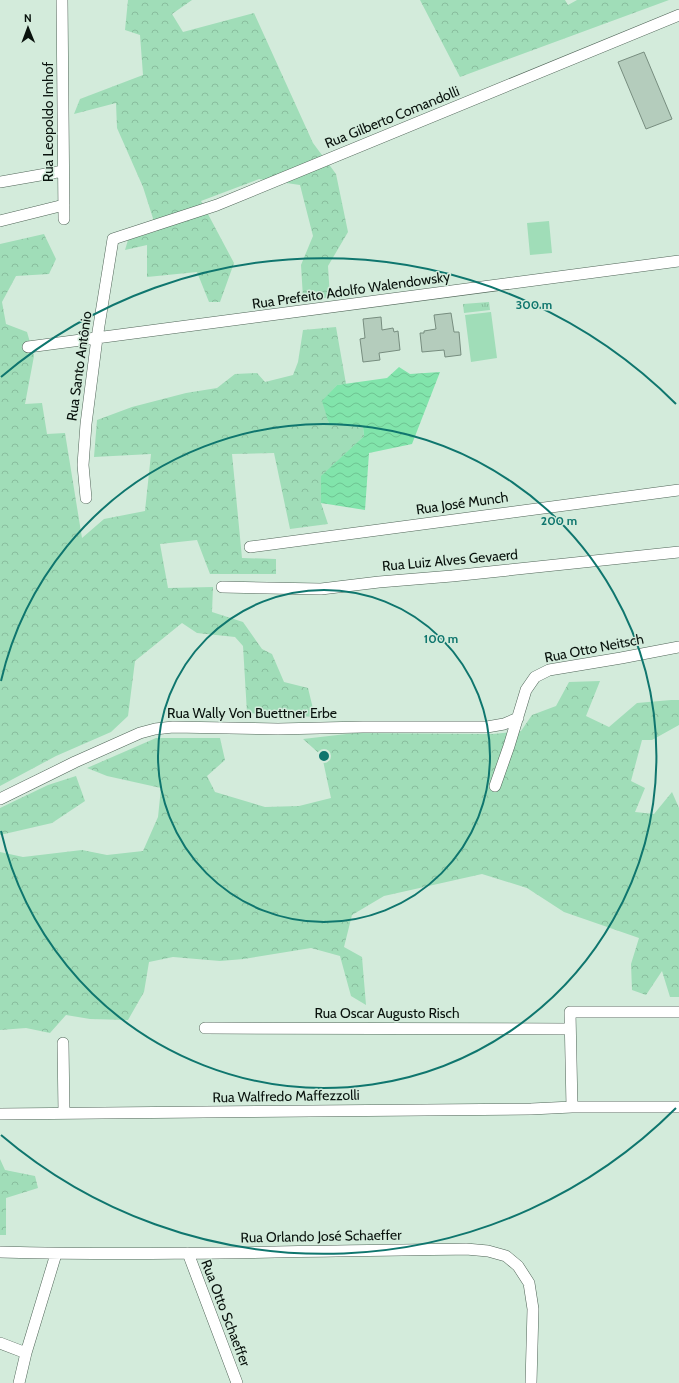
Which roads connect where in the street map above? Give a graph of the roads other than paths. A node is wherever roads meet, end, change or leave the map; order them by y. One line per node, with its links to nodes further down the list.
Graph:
1 (62, 0): 3 (street, Rua Leopoldo Imhof)
2 (679, 15): 8 (street, Rua Gilberto Comandolli)
3 (63, 171): 4 (street); 5 (street, Rua Leopoldo Imhof)
4 (0, 182)
5 (64, 205): 6 (street, Rua Leopoldo Imhof); 7 (street)
6 (64, 219)
7 (0, 220)
8 (113, 239): 10 (street, Rua Santo Antônio)
9 (679, 261): 10 (street, Rua Prefeito Adolfo Walendowsky)
10 (97, 338): 11 (street, Rua Prefeito Adolfo Walendowsky); 13 (street, Rua Santo Antônio)
11 (28, 347)
12 (679, 490): 14 (street, Rua José Munch)
13 (86, 498)
14 (250, 547)
15 (679, 552): 16 (street, Rua Luiz Alves Gevaerd)
16 (222, 587)
17 (679, 646): 18 (street, Rua Otto Neitsch)
18 (518, 718): 19 (street, Rua Otto Neitsch); 20 (street, Rua Wally Von Buettner Erbe)
19 (495, 786)
20 (0, 798)
21 (679, 1012): 23 (street)
22 (205, 1028): 23 (street, Rua Oscar Augusto Risch)
23 (570, 1029): 25 (street)
24 (63, 1043): 27 (street)
25 (572, 1106): 26 (street, Rua Walfredo Maffezzolli); 27 (street, Rua Walfredo Maffezzolli)
26 (679, 1107)
27 (64, 1113): 28 (street, Rua Walfredo Maffezzolli)
28 (0, 1114)
29 (0, 1252): 31 (street, Rua Orlando José Schaeffer)
30 (188, 1253): 31 (street, Rua Orlando José Schaeffer); 35 (street, Rua Otto Schaeffer); 36 (street, Rua Orlando José Schaeffer)
31 (56, 1254): 33 (street)
32 (0, 1343): 33 (street)
33 (26, 1353): 34 (street)
34 (19, 1383)
35 (236, 1383)
36 (531, 1383)

